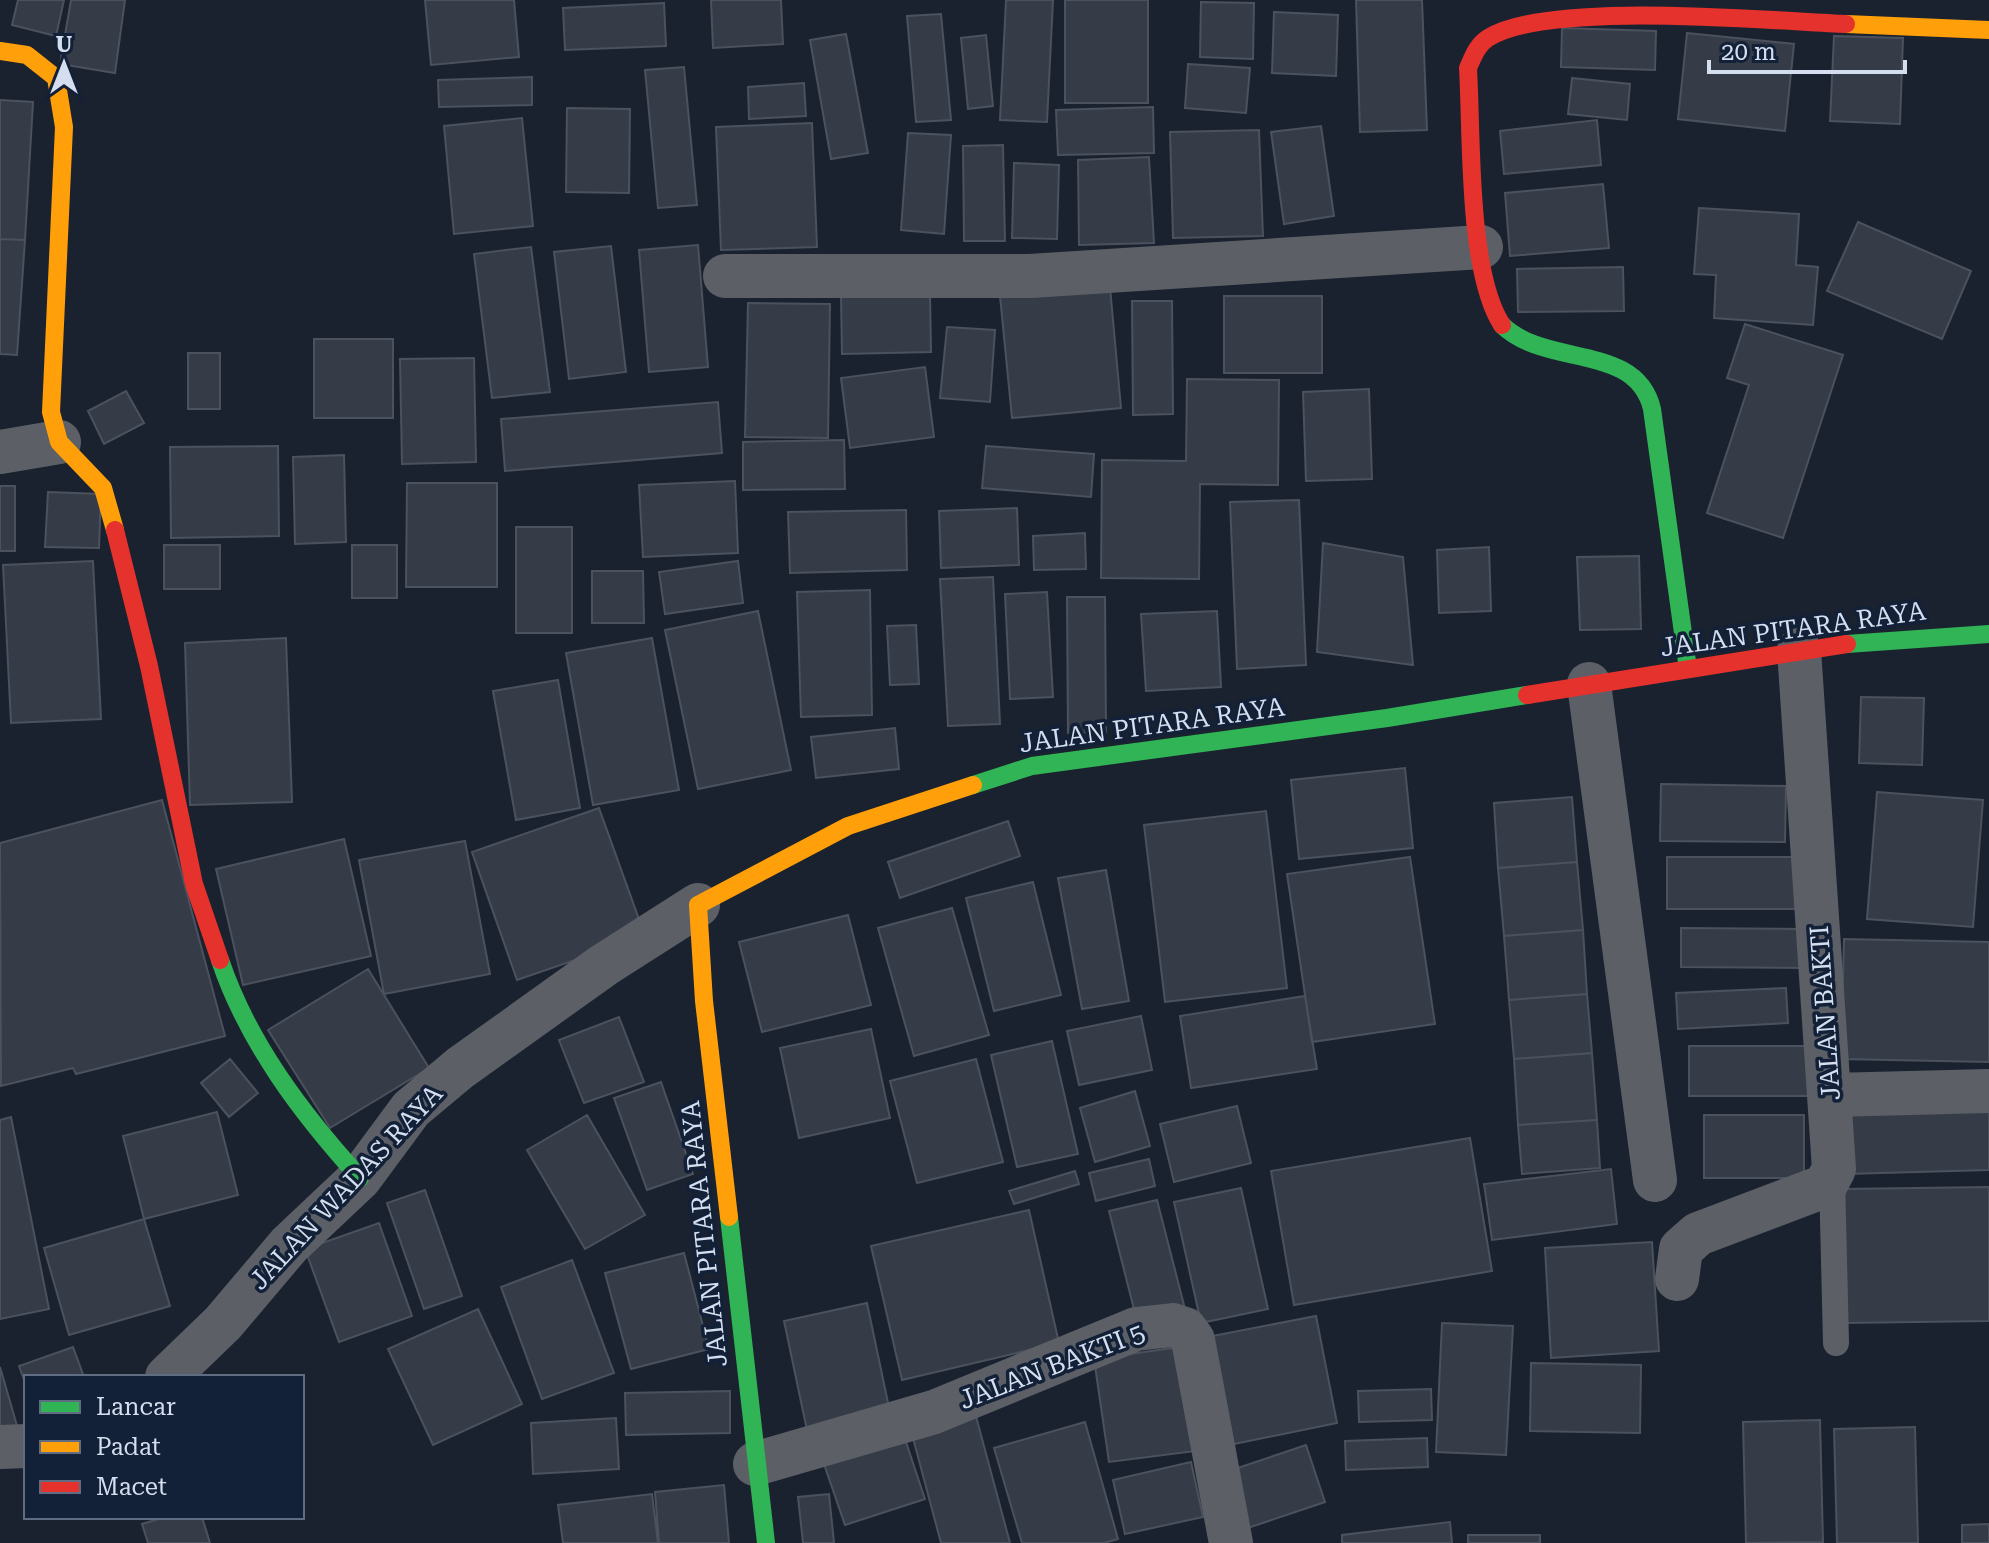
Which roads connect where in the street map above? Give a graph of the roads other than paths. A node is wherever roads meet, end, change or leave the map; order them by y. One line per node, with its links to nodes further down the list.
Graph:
1 (1989, 30): 3 (street)
2 (0, 51): 5 (street)
3 (1481, 247): 4 (street); 9 (street)
4 (725, 276)
5 (59, 442): 6 (street); 14 (street)
6 (0, 452)
7 (1989, 634): 8 (street, JALAN PITARA RAYA)
8 (1799, 650): 9 (street, JALAN PITARA RAYA); 13 (street, JALAN BAKTI)
9 (1688, 669): 10 (street, JALAN PITARA RAYA)
10 (1589, 684): 11 (street, JALAN PITARA RAYA); 16 (street)
11 (698, 905): 14 (street, JALAN WADAS RAYA); 22 (street, JALAN PITARA RAYA)
12 (1989, 1091): 13 (street)
13 (1831, 1095): 15 (street, JALAN BAKTI)
14 (360, 1178): 19 (street, JALAN WADAS RAYA)
15 (1832, 1178): 17 (street); 18 (lane)
16 (1655, 1180)
17 (1677, 1279)
18 (1836, 1343)
19 (169, 1375)
20 (24, 1446): 21 (street)
21 (0, 1447)
22 (755, 1464): 23 (street, JALAN PITARA RAYA); 24 (street, JALAN BAKTI 5)
23 (766, 1543)
24 (1231, 1543)

